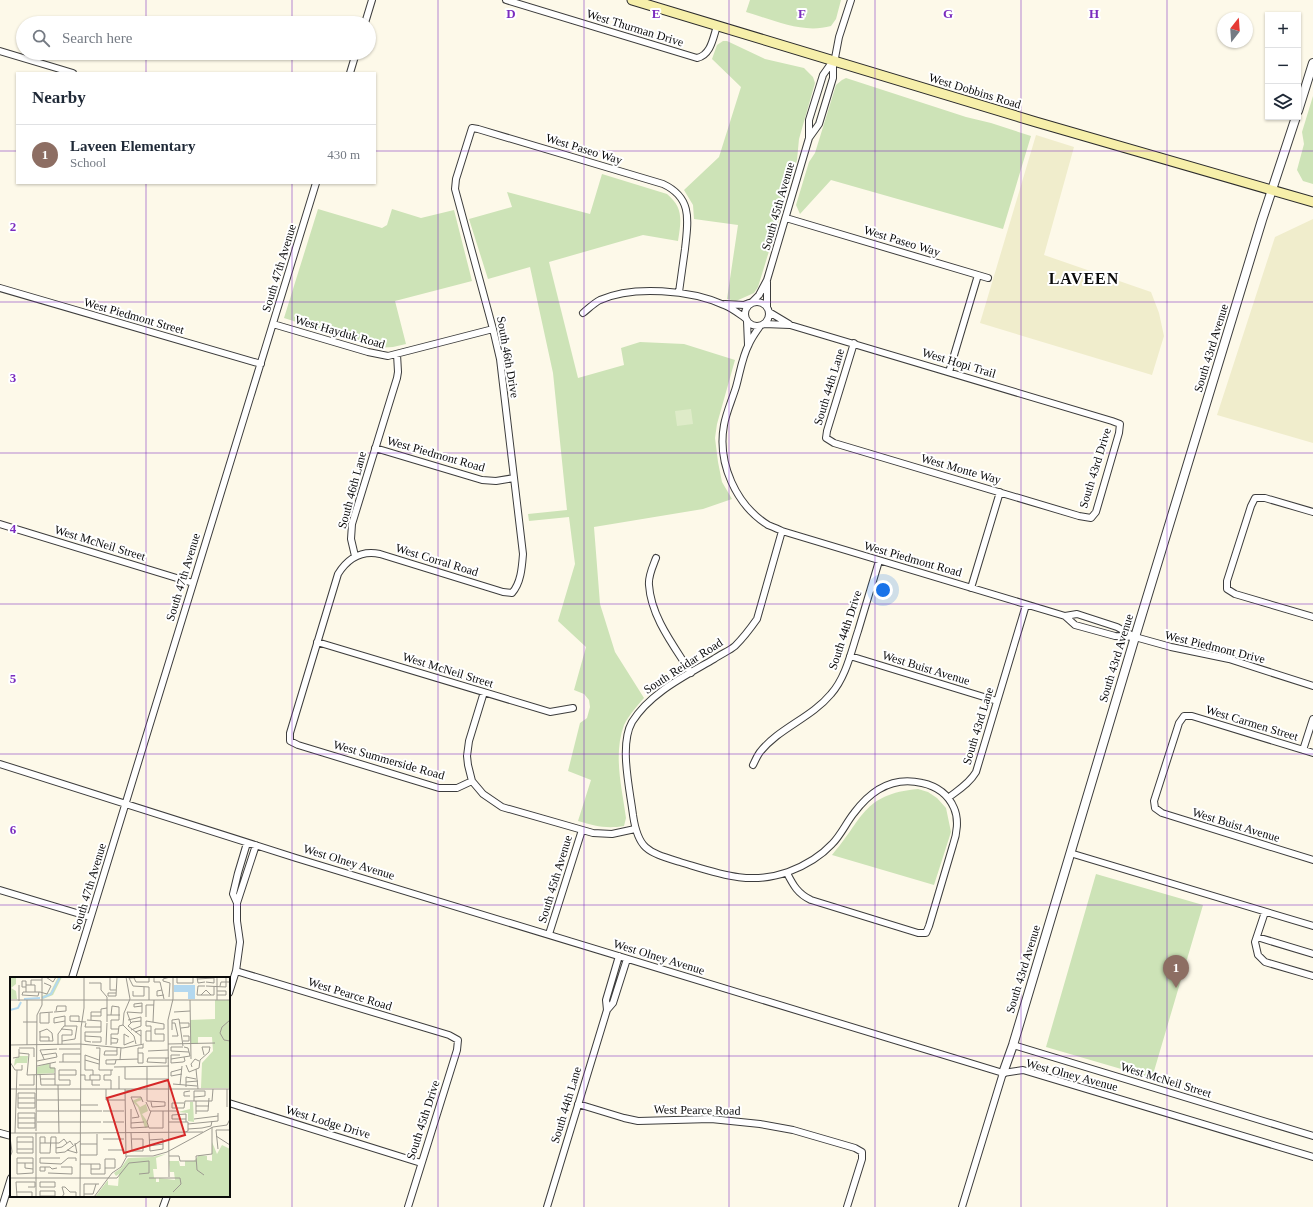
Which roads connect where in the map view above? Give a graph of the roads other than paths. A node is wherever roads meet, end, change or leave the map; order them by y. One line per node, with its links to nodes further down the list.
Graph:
1 (372, 0): 5 (street)
2 (506, 0): 6 (street, West Thurman Drive)
3 (632, 0): 6 (main road, West Dobbins Road)
4 (851, 0): 11 (street, South 45th Avenue)
5 (367, 16)
6 (717, 26): 11 (main road, West Dobbins Road)
7 (0, 51): 8 (street)
8 (16, 56)
9 (29, 60): 13 (street)
10 (354, 60): 14 (street)
11 (833, 61): 18 (street, South 45th Avenue); 18 (street, South 45th Avenue); 20 (main road, West Dobbins Road)
12 (1313, 63): 15 (street)
13 (69, 72)
14 (350, 72)
15 (1301, 101)
16 (1295, 120): 20 (street, South 43rd Avenue)
17 (472, 128): 27 (street, West Paseo Way); 36 (street, South 46th Drive)
18 (809, 138): 22 (street, South 45th Avenue)
19 (316, 184): 33 (street, South 47th Avenue)
20 (1273, 189): 21 (main road, West Dobbins Road); 60 (street, South 43rd Avenue)
21 (1313, 202)
22 (786, 218): 23 (street, West Paseo Way); 25 (street, South 45th Avenue)
23 (978, 275): 24 (street, West Paseo Way); 41 (street)
24 (988, 278)
25 (767, 280): 28 (street, South 45th Avenue); 30 (street, South 45th Avenue)
26 (0, 288): 40 (street, West Piedmont Street)
27 (679, 292): 29 (street, West Hopi Trail); 31 (street, West Hopi Trail)
28 (751, 303): 29 (street, West Hopi Trail); 30 (street, West Hopi Trail); 32 (street)
29 (723, 304): 32 (street, West Hopi Trail)
30 (768, 310): 34 (street); 35 (street, West Hopi Trail)
31 (583, 313)
32 (746, 319): 34 (street, West Hopi Trail); 38 (street)
33 (273, 324): 39 (street, West Hayduk Road); 40 (street, South 47th Avenue)
34 (762, 325): 35 (street, West Hopi Trail); 38 (street)
35 (790, 325): 37 (street, West Hopi Trail)
36 (494, 329): 39 (street, West Hayduk Road); 45 (street, South 46th Drive)
37 (854, 343): 41 (street, West Hopi Trail); 43 (street, South 44th Lane)
38 (748, 344): 50 (street, West Piedmont Road)
39 (397, 354): 44 (street, South 46th Lane)
40 (261, 364): 54 (street, South 47th Avenue)
41 (949, 372): 42 (street, West Hopi Trail)
42 (1120, 424): 48 (street, South 43rd Drive)
43 (826, 438): 46 (street, West Monte Way)
44 (375, 448): 45 (street, West Piedmont Road); 51 (street, South 46th Lane)
45 (514, 478): 56 (street, South 46th Drive)
46 (1000, 492): 48 (street, West Monte Way); 55 (street)
47 (1313, 512): 59 (street)
48 (1091, 518)
49 (0, 524): 54 (street, West McNeil Street)
50 (782, 531): 53 (street, West Piedmont Road); 63 (street, South Reidar Road)
51 (355, 556): 56 (street, West Corral Road); 61 (street)
52 (656, 558): 63 (street)
53 (879, 561): 55 (street, West Piedmont Road); 62 (street, South 44th Drive)
54 (193, 583): 75 (street, South 47th Avenue)
55 (971, 588): 57 (street, West Piedmont Road)
56 (512, 593)
57 (1026, 604): 58 (street, West Piedmont Road); 66 (street, South 43rd Lane)
58 (1065, 616): 60 (street, West Piedmont Drive); 60 (street, West Piedmont Drive)
59 (1313, 617)
60 (1135, 637): 64 (street, West Piedmont Drive); 81 (street, South 43rd Avenue)
61 (317, 642): 65 (street, West McNeil Street); 73 (street, West Summerside Road)
62 (850, 656): 66 (street, West Buist Avenue); 72 (street, South 44th Drive)
63 (691, 673): 77 (street, South Reidar Road)
64 (1313, 686)
65 (484, 692): 67 (street, West McNeil Street); 73 (street)
66 (997, 701): 74 (street, South 43rd Lane)
67 (573, 708)
68 (1313, 719): 69 (street)
69 (1304, 750): 70 (street, West Carmen Street); 76 (street, West Carmen Street)
70 (1313, 753)
71 (0, 764): 75 (street, West Olney Avenue)
72 (753, 765)
73 (472, 781): 78 (street)
74 (948, 798): 84 (street); 84 (street)
75 (126, 805): 79 (street, West Olney Avenue); 89 (street, South 47th Avenue)
76 (1155, 808): 82 (street, West Buist Avenue)
77 (635, 829): 78 (street); 84 (street, South Reidar Road)
78 (582, 830): 91 (street, South 45th Avenue)
79 (247, 843): 80 (street, West Olney Avenue); 83 (street)
80 (256, 845): 85 (street); 91 (street, West Olney Avenue)
81 (1070, 853): 88 (street); 104 (street, South 43rd Avenue)
82 (1313, 860)
83 (238, 873): 85 (street); 87 (street)
84 (787, 873)
85 (246, 875): 87 (street)
86 (0, 890): 89 (street)
87 (237, 904): 96 (street)
88 (1265, 912): 90 (street); 92 (street)
89 (90, 917): 98 (street, South 47th Avenue)
90 (1313, 926)
91 (549, 934): 94 (street, West Olney Avenue)
92 (1257, 937): 93 (street); 97 (street)
93 (1313, 954)
94 (619, 956): 95 (street, West Olney Avenue); 99 (street, South 44th Lane)
95 (627, 958): 100 (street, South 44th Lane); 105 (street, West Olney Avenue)
96 (236, 971): 101 (street); 103 (street, West Pearce Road)
97 (1313, 976)
98 (72, 977)
99 (610, 984): 100 (street); 102 (street, South 44th Lane)
100 (618, 987): 102 (street, South 44th Lane)
101 (230, 990)
102 (607, 1010): 107 (street, South 44th Lane)
103 (458, 1040): 112 (street, South 45th Drive)
104 (1013, 1045): 105 (street, South 43rd Avenue); 110 (street, West McNeil Street)
105 (1003, 1073): 111 (street, West Olney Avenue); 120 (street, South 43rd Avenue)
106 (230, 1103): 112 (street, West Lodge Drive)
107 (578, 1104): 118 (street, South 44th Lane); 119 (street, West Pearce Road)
108 (0, 1132): 109 (street)
109 (10, 1136)
110 (1313, 1136)
111 (1313, 1157)
112 (421, 1163): 117 (street, South 45th Drive)
113 (10, 1181): 115 (street)
114 (166, 1197): 116 (street)
115 (2, 1207)
116 (163, 1207)
117 (408, 1207)
118 (547, 1207)
119 (849, 1207)
120 (962, 1207)

